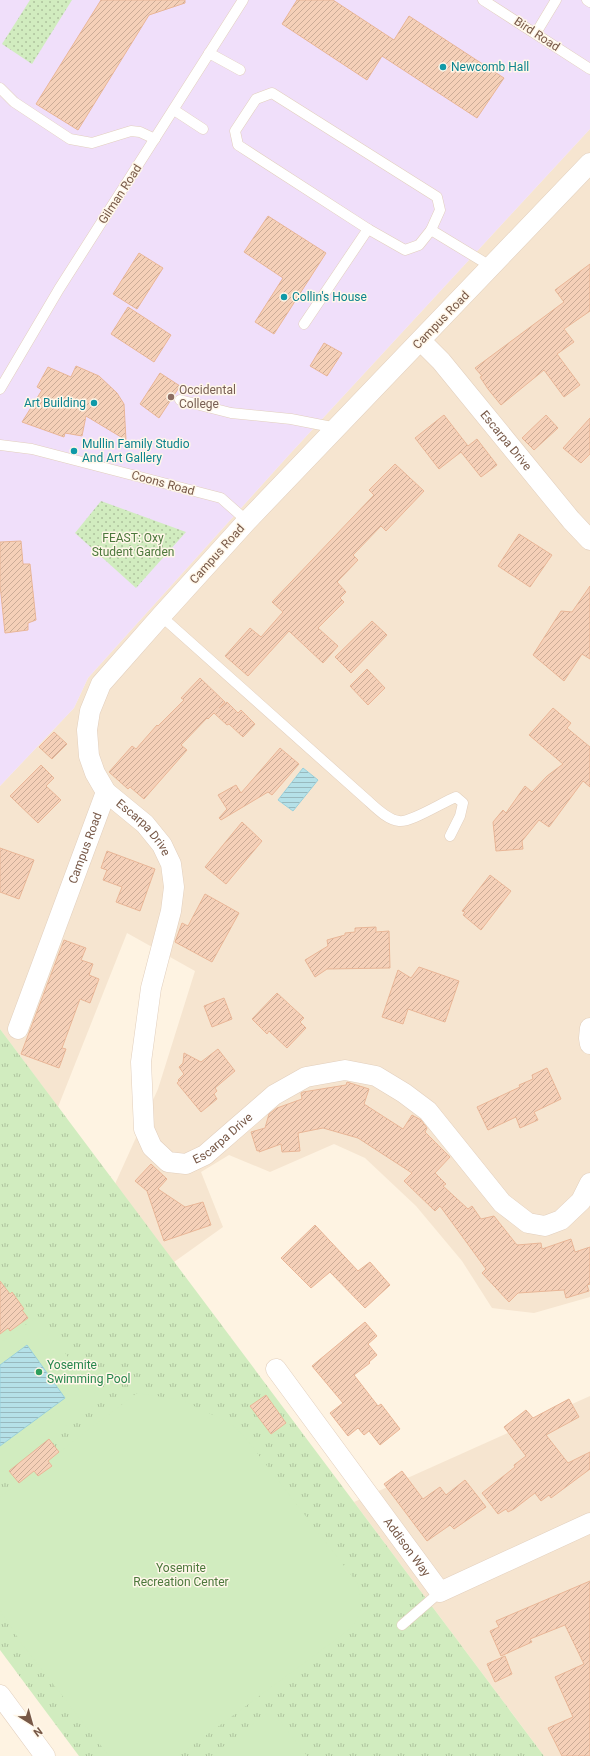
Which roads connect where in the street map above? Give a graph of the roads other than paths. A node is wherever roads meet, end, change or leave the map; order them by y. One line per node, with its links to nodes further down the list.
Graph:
1 (243, 0): 7 (lane, Gilman Road)
2 (483, 0): 6 (lane, Bird Road)
3 (556, 0): 6 (lane)
4 (587, 0): 5 (lane)
5 (590, 2)
6 (536, 33): 8 (lane, Bird Road)
7 (210, 53): 9 (lane); 11 (lane, Gilman Road)
8 (590, 69)
9 (240, 70)
10 (0, 88): 13 (lane)
11 (174, 110): 12 (lane); 13 (lane, Gilman Road)
12 (203, 129)
13 (155, 139): 20 (lane, Gilman Road)
14 (590, 163): 17 (street, Campus Road)
15 (368, 229): 16 (lane); 16 (lane); 18 (lane)
16 (431, 230): 17 (lane)
17 (492, 267): 19 (street, Campus Road)
18 (304, 324)
19 (421, 341): 22 (street, Campus Road); 25 (street, Escarpa Drive)
20 (0, 389)
21 (180, 400): 22 (lane)
22 (337, 428): 24 (street, Campus Road)
23 (0, 445): 24 (lane, Coons Road)
24 (247, 521): 26 (street, Campus Road)
25 (590, 540)
26 (161, 616): 27 (street, Campus Road); 28 (lane)
27 (106, 792): 30 (street, Campus Road); 32 (street, Escarpa Drive)
28 (450, 836)
29 (590, 1028): 31 (street)
30 (18, 1029)
31 (590, 1044)
32 (590, 1183)
33 (276, 1369): 35 (street, Addison Way)
34 (590, 1523): 35 (street)
35 (440, 1592): 36 (lane)
36 (402, 1625)
37 (2, 1702): 38 (street)
38 (45, 1756)

